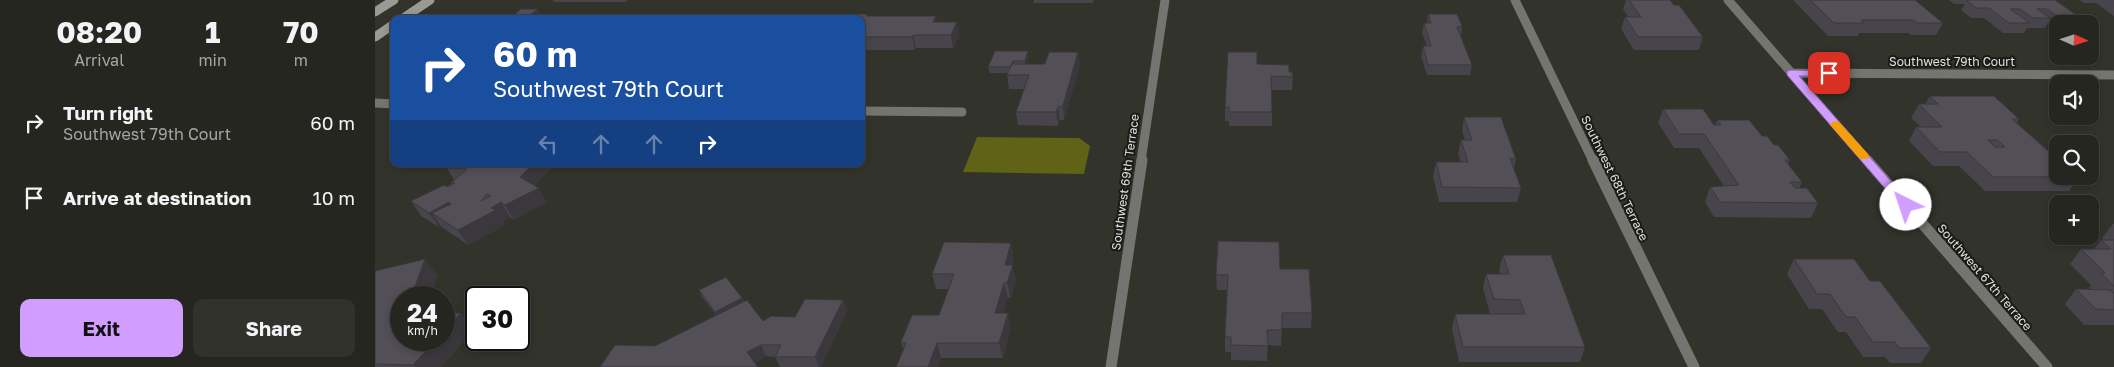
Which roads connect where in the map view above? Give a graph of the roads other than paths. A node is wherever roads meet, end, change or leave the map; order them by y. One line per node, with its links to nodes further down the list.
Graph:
1 (394, 0): 6 (main road)
2 (430, 0): 7 (main road)
3 (1165, 0): 16 (street, Southwest 69th Terrace)
4 (1515, 0): 17 (street, Southwest 68th Terrace)
5 (1728, 0): 10 (street, Southwest 67th Terrace)
6 (375, 12)
7 (408, 15)
8 (390, 27): 9 (main road)
9 (375, 37)
10 (1791, 73): 11 (street, Southwest 79th Court); 18 (street, Southwest 67th Terrace)
11 (2114, 74)
12 (375, 103): 13 (street)
13 (390, 104)
14 (865, 111): 15 (street)
15 (962, 112)
16 (1111, 367)
17 (1694, 367)
18 (2047, 367)

